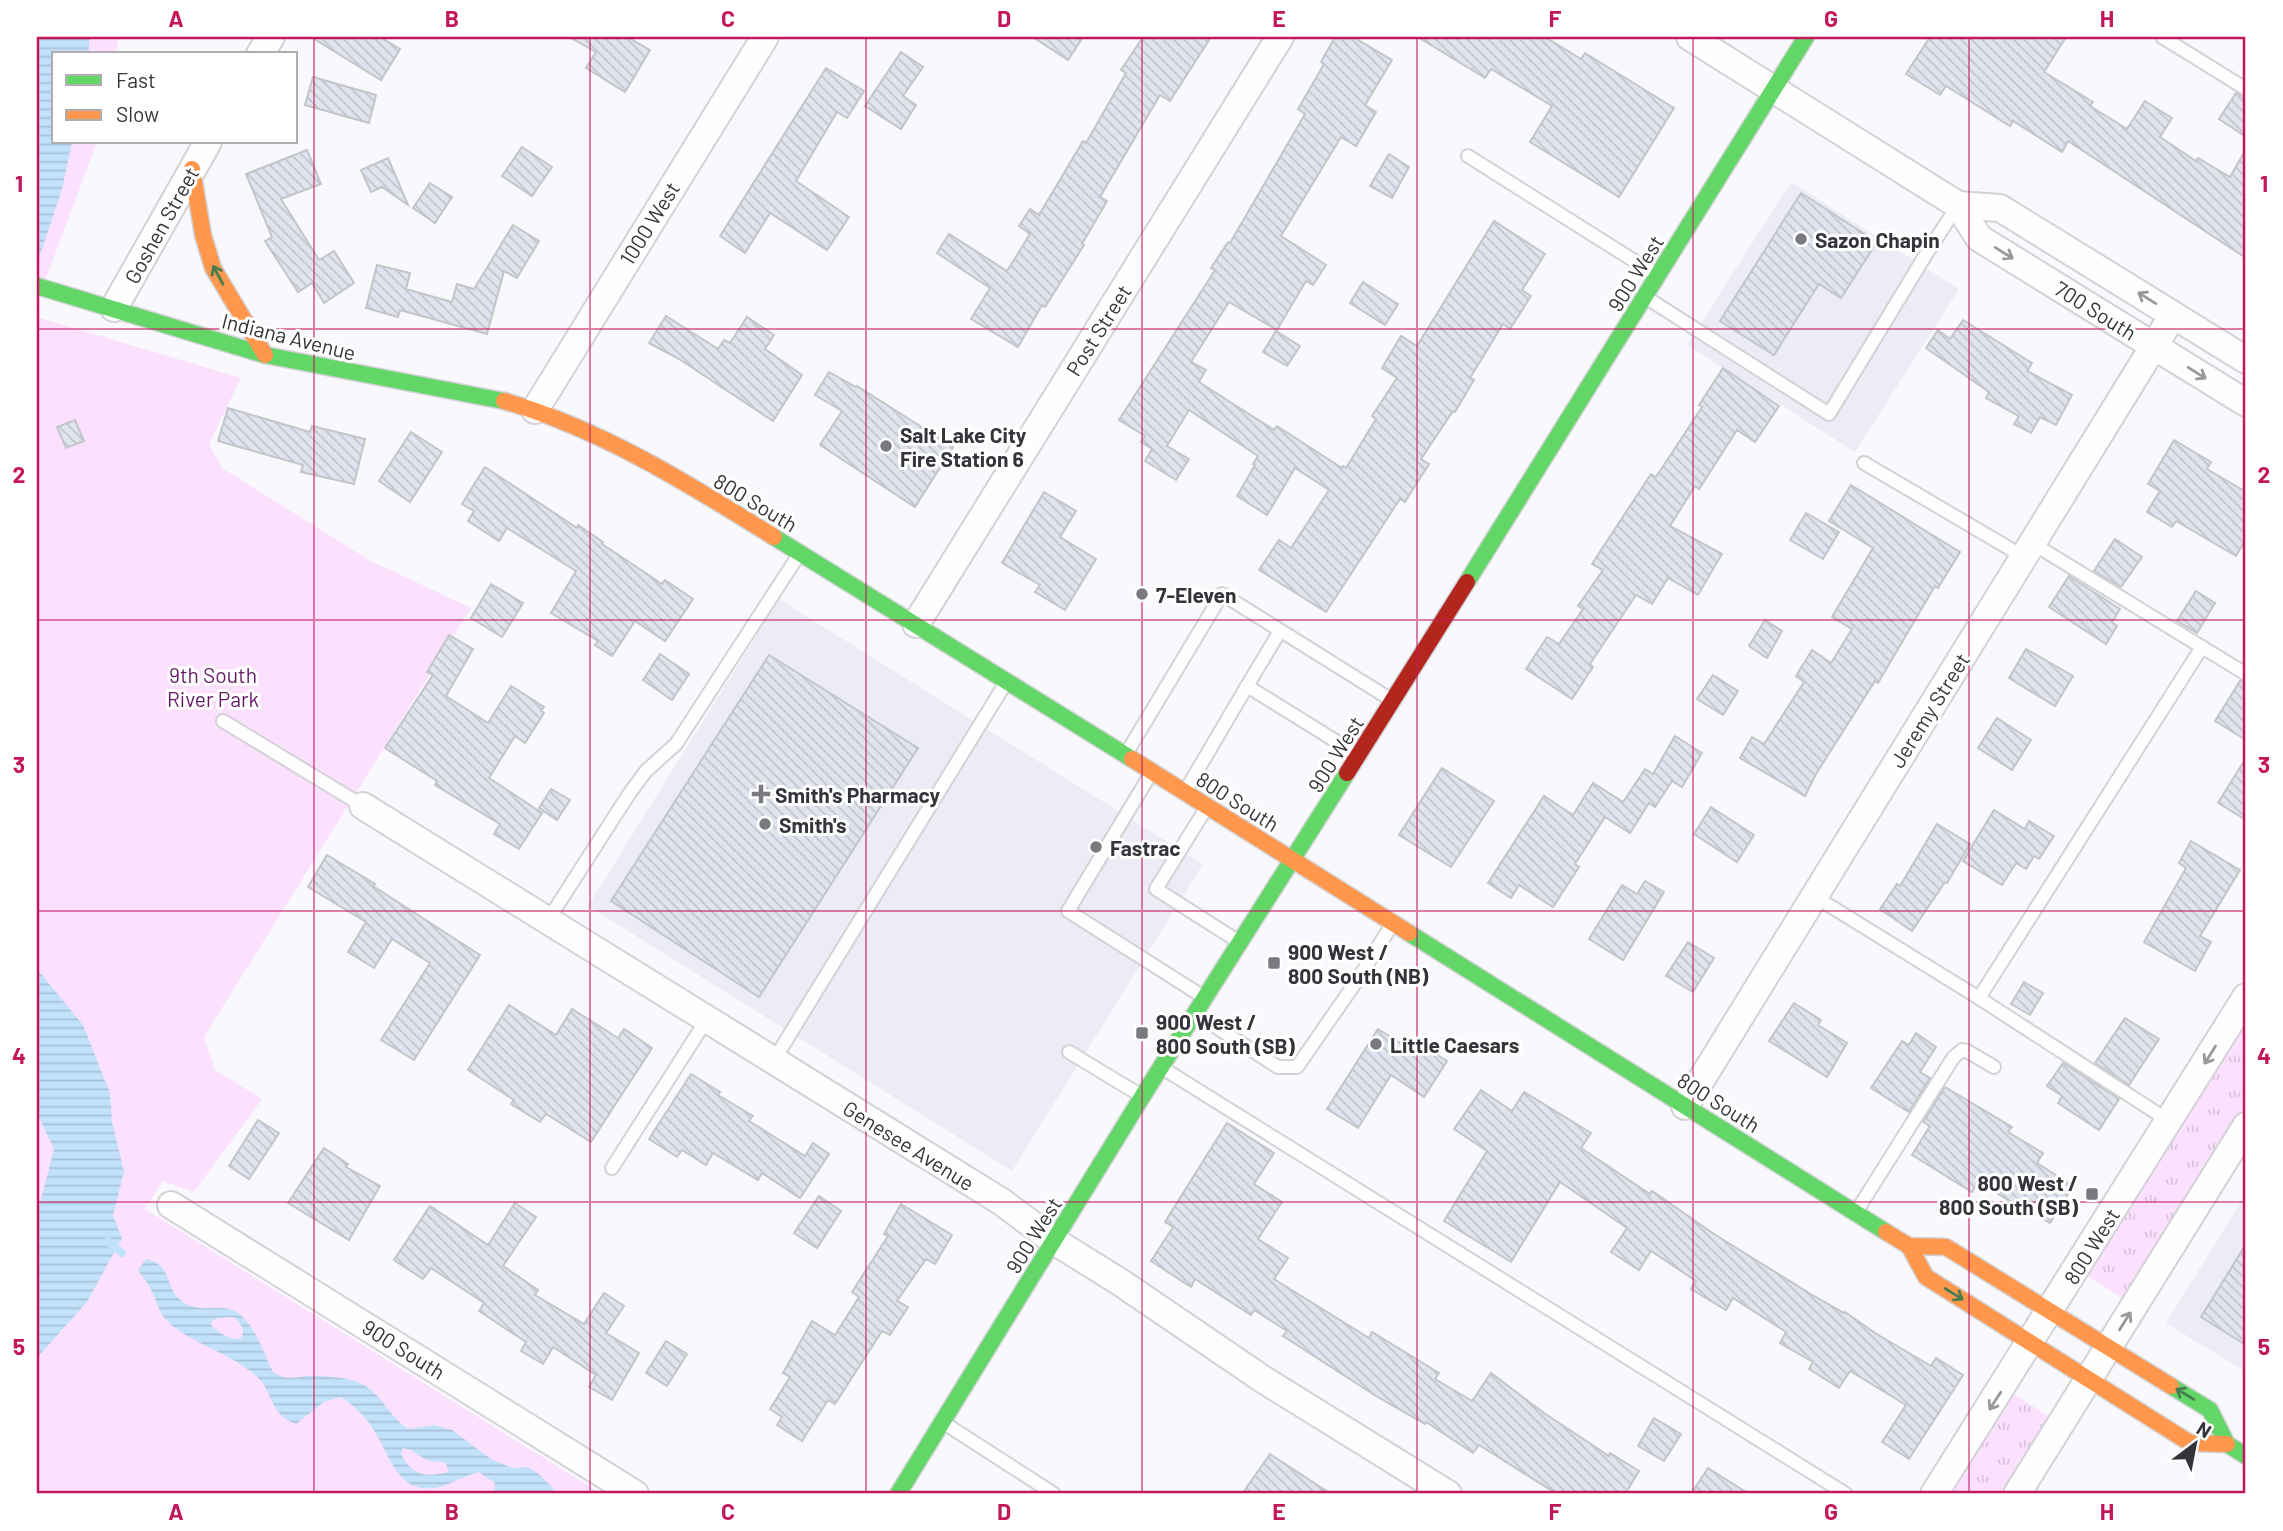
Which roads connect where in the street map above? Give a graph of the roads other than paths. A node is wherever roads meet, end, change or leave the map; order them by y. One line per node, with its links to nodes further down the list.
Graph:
1 (271, 37): 7 (street)
2 (765, 37): 23 (street, 1000 West)
3 (1280, 37): 27 (street, Post Street)
4 (1690, 37): 8 (street, 700 South)
5 (1806, 37): 8 (street, 900 West)
6 (2162, 37): 9 (lane)
7 (261, 52)
8 (1774, 89): 13 (street, 700 South); 14 (street, 900 West)
9 (2246, 89)
10 (207, 144): 12 (street, Goshen Street)
11 (1468, 156): 14 (lane)
12 (192, 169): 17 (street, Goshen Street); 20 (street, one-way to 12)
13 (1958, 205): 16 (lane); 18 (street, 700 South, one-way to 13); 19 (street, 700 South, one-way to 19)
14 (1658, 276): 16 (street, 900 West)
15 (40, 287): 17 (street, Indiana Avenue)
16 (1645, 297): 33 (street, 900 West)
17 (114, 309): 20 (street, Indiana Avenue)
18 (2173, 315): 19 (street, Jeremy Street); 21 (street, 700 South)
19 (2154, 346): 22 (street, 700 South, one-way to 22); 25 (street, Jeremy Street)
20 (265, 355): 23 (street, Indiana Avenue)
21 (2246, 360)
22 (2246, 403)
23 (535, 410): 26 (street, 800 South)
24 (1864, 463): 25 (lane)
25 (2028, 550): 29 (lane); 42 (street, Jeremy Street)
26 (800, 553): 27 (street, 800 South); 43 (lane)
27 (916, 624): 31 (street, 800 South)
28 (1280, 631): 32 (lane); 33 (lane); 35 (lane)
29 (2202, 647): 30 (lane); 48 (lane)
30 (2246, 674)
31 (1007, 681): 35 (street, 800 South); 52 (lane)
32 (1247, 686): 36 (lane); 38 (lane)
33 (1393, 701): 36 (street, 900 West)
34 (223, 720): 39 (lane)
35 (1125, 755): 37 (street, 800 South)
36 (1359, 755): 41 (street, 900 West)
37 (1152, 772): 38 (street, 800 South); 47 (lane)
38 (1184, 792): 40 (street, 800 South)
39 (363, 806): 43 (street, Genesee Avenue)
40 (1206, 807): 41 (street, 800 South); 45 (lane)
41 (1292, 860): 44 (street, 800 South); 45 (street, 900 West)
42 (1814, 896): 48 (lane); 56 (street, Jeremy Street)
43 (548, 920): 50 (street, Genesee Avenue)
44 (1392, 923): 49 (lane); 56 (street, 800 South)
45 (1240, 943): 47 (street, 900 West)
46 (2246, 997): 57 (street, 800 West, one-way to 57)
47 (1205, 998): 49 (street, 900 West)
48 (1979, 999): 57 (lane)
49 (1195, 1014): 53 (street, 900 West)
50 (706, 1019): 52 (street, Genesee Avenue); 59 (lane)
51 (1069, 1052): 55 (lane)
52 (774, 1060): 62 (street, Genesee Avenue)
53 (1161, 1067): 55 (street, 900 West); 75 (lane)
54 (1994, 1067): 61 (lane)
55 (1142, 1097): 62 (street, 900 West)
56 (1685, 1106): 61 (street, 800 South)
57 (2169, 1121): 64 (street, 800 West)
58 (2246, 1126): 66 (street, one-way to 58)
59 (612, 1168)
60 (171, 1205): 71 (street, 900 South)
61 (1856, 1212): 63 (street, 800 South)
62 (1054, 1241): 68 (street, 900 West); 74 (street, Genesee Avenue)
63 (1909, 1246): 64 (street); 65 (street, 800 South, one-way to 65)
64 (2050, 1311): 65 (street, 800 West); 66 (street)
65 (2031, 1343): 67 (street, 800 South); 76 (street, 800 West, one-way to 76)
66 (2108, 1347): 67 (street); 69 (street, one-way to 66)
67 (2088, 1379): 69 (street, 800 South); 77 (street)
68 (943, 1423): 72 (street, 900 West); 73 (lane)
69 (2228, 1444): 70 (street)
70 (2246, 1456)
71 (635, 1494)
72 (898, 1494)
73 (1054, 1494)
74 (1448, 1494)
75 (1846, 1494)
76 (1934, 1494)
77 (2017, 1494)

